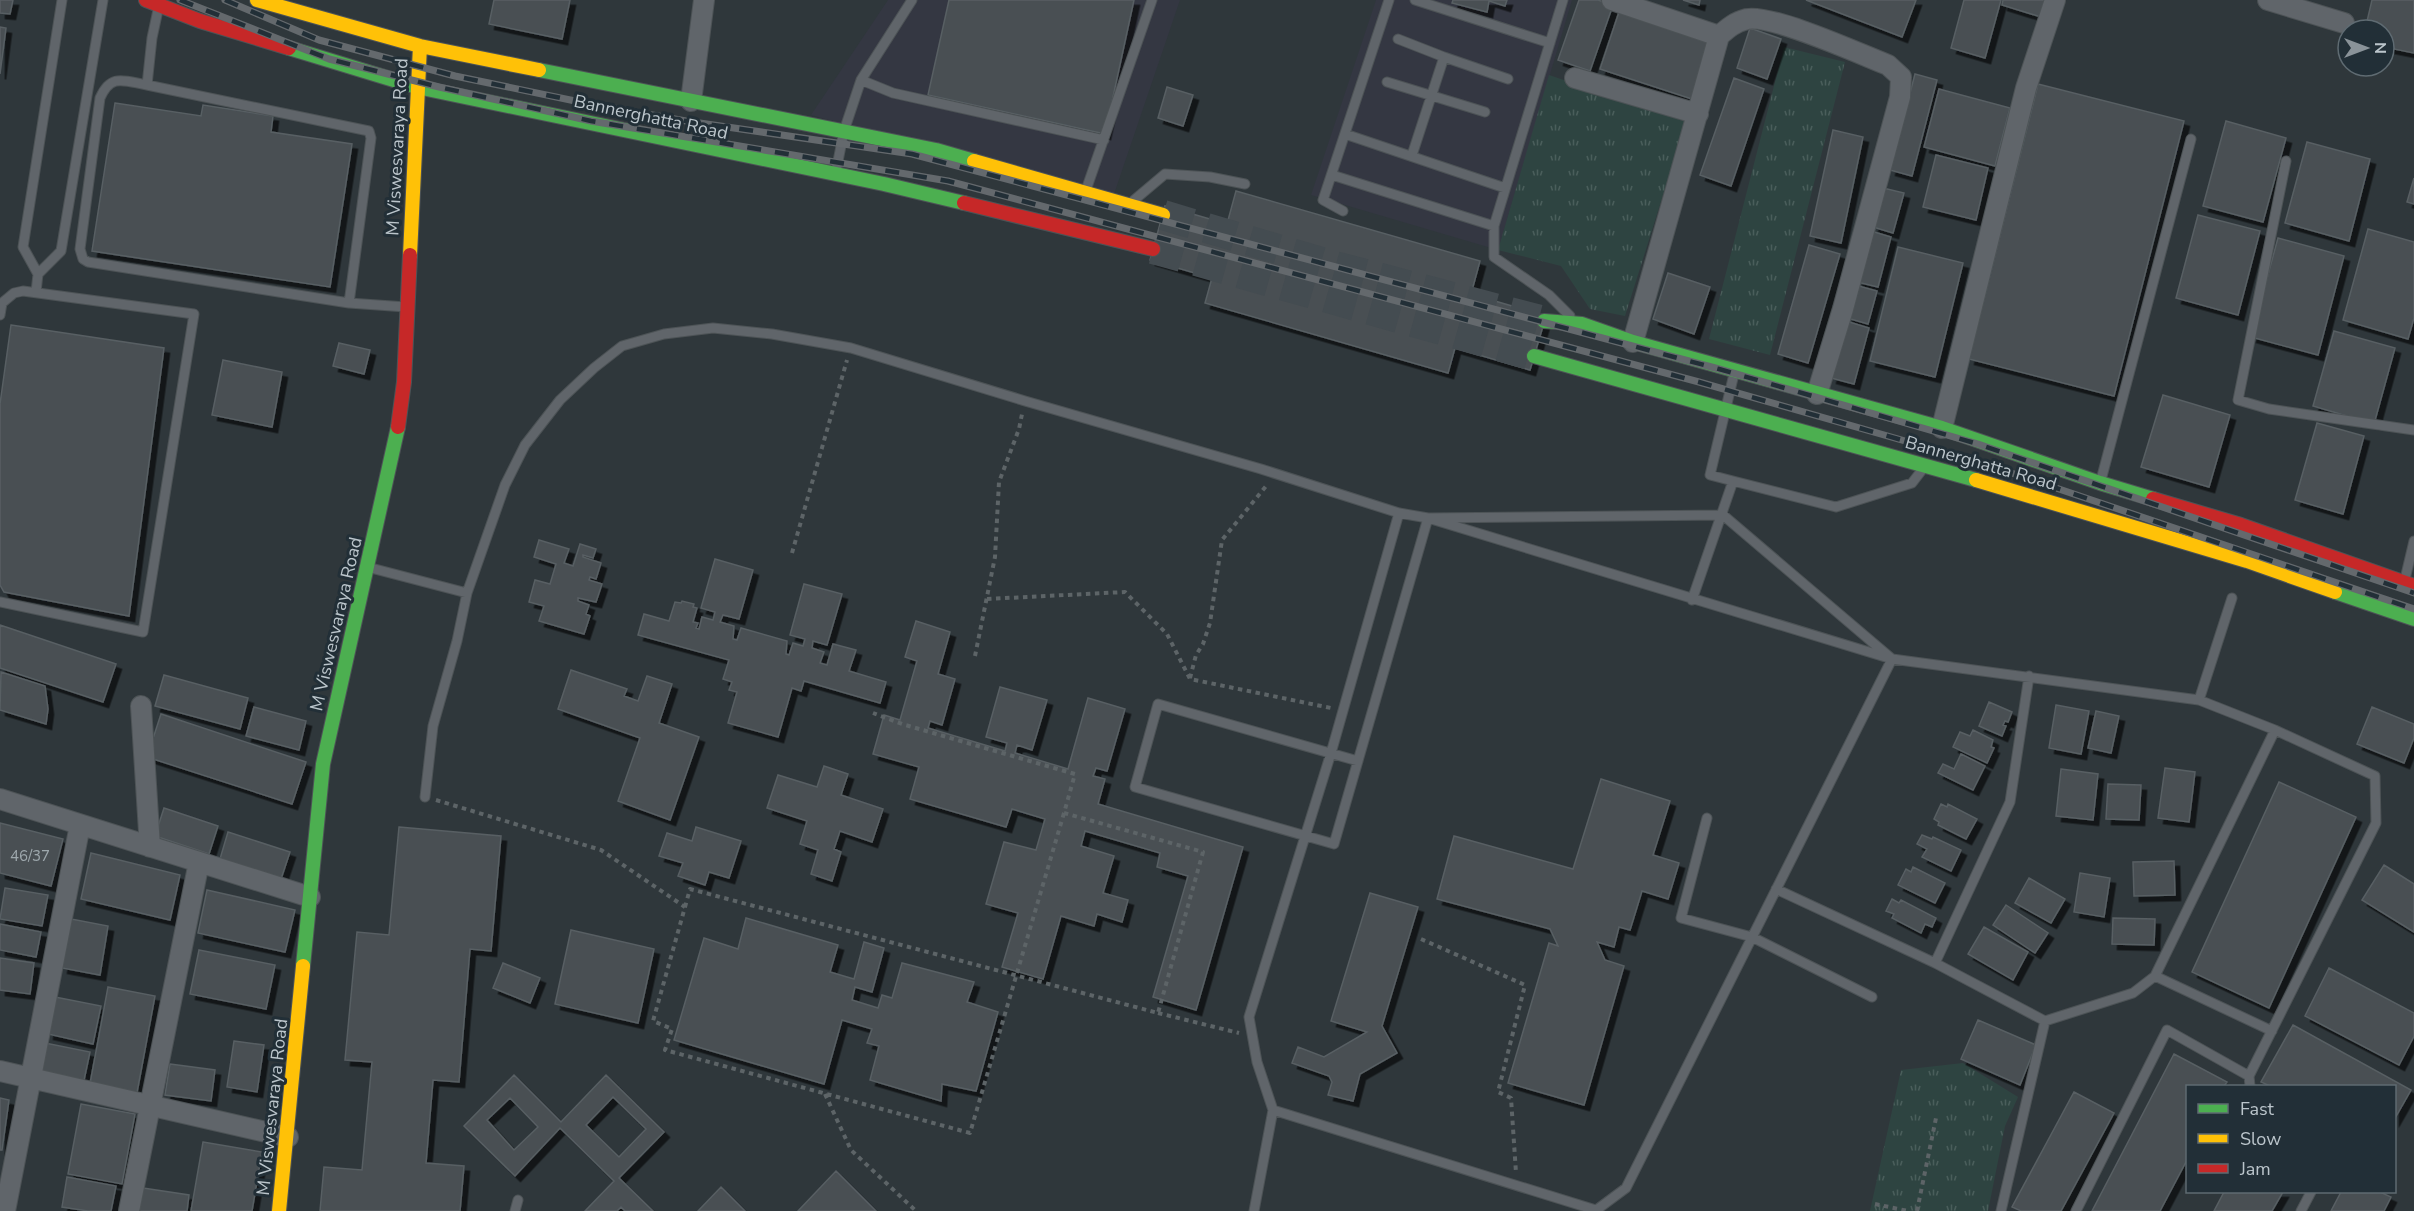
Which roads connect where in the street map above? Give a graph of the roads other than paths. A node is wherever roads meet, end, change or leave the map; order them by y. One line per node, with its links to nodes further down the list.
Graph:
1 (62, 0): 47 (lane)
2 (103, 0): 47 (lane)
3 (257, 0): 19 (main road, Bannerghatta Road)
4 (705, 0): 28 (street)
5 (912, 0): 23 (lane)
6 (1152, 0): 34 (lane)
7 (1389, 0): 32 (lane)
8 (1415, 0): 18 (lane)
9 (1563, 0): 18 (lane)
10 (1612, 0): 16 (street)
11 (2055, 0): 59 (street)
12 (2268, 0): 14 (street)
13 (153, 3): 25 (lane); 26 (main road, Bannerghatta Road)
14 (2297, 4): 15 (street)
15 (2336, 20)
16 (1719, 36): 30 (street); 57 (street)
17 (1398, 39): 20 (lane)
18 (1550, 43): 40 (lane)
19 (420, 46): 26 (main road, M Viswesvaraya Road); 28 (main road, Bannerghatta Road)
20 (1444, 57): 22 (lane); 27 (lane)
21 (1575, 78): 30 (street)
22 (1508, 79)
23 (861, 80): 31 (lane); 34 (lane)
24 (1387, 82): 27 (lane)
25 (147, 85): 49 (lane); 49 (lane)
26 (417, 87): 37 (main road, Bannerghatta Road); 50 (main road, M Viswesvaraya Road)
27 (1431, 96): 29 (lane); 35 (lane)
28 (691, 101): 31 (main road, Bannerghatta Road)
29 (1485, 112)
30 (1698, 114): 54 (street)
31 (844, 130): 37 (lane); 41 (main road, Bannerghatta Road)
32 (1345, 134): 35 (lane); 38 (lane)
33 (2191, 138): 63 (lane)
34 (1104, 140): 41 (lane)
35 (1412, 155): 40 (lane)
36 (2286, 161): 60 (lane)
37 (836, 174): 46 (main road, Bannerghatta Road)
38 (1332, 175): 43 (lane); 45 (lane)
39 (1245, 184): 42 (lane)
40 (1505, 188): 45 (lane)
41 (1085, 193): 42 (main road, Bannerghatta Road)
42 (1129, 204): 44 (main road, Bannerghatta Road)
43 (1343, 212)
44 (1163, 215)
45 (1494, 226): 53 (lane)
46 (1153, 249)
47 (38, 274): 48 (lane)
48 (36, 292): 51 (lane); 73 (lane)
49 (349, 303): 50 (lane)
50 (407, 307): 68 (main road, M Viswesvaraya Road)
51 (0, 315)
52 (1544, 321): 53 (main road, Bannerghatta Road)
53 (1582, 324): 54 (main road, Bannerghatta Road)
54 (1633, 342): 56 (main road, Bannerghatta Road)
55 (1534, 356): 58 (main road, Bannerghatta Road)
56 (1735, 369): 57 (main road, Bannerghatta Road); 58 (lane)
57 (1816, 394): 59 (main road, Bannerghatta Road)
58 (1724, 409): 61 (main road, Bannerghatta Road); 62 (lane)
59 (1942, 428): 63 (main road, Bannerghatta Road)
60 (2414, 430)
61 (1925, 465): 62 (lane); 74 (main road, Bannerghatta Road)
62 (1733, 482): 65 (lane)
63 (2100, 483): 69 (main road, Bannerghatta Road)
64 (1399, 513): 66 (lane); 70 (lane); 80 (lane)
65 (1723, 515): 66 (lane); 72 (lane); 75 (lane)
66 (1428, 518): 72 (lane); 81 (lane)
67 (2414, 541): 69 (lane)
68 (369, 567): 70 (lane); 90 (main road, M Viswesvaraya Road)
69 (2409, 585)
70 (467, 593): 82 (lane)
71 (2232, 598): 77 (lane)
72 (1692, 600): 75 (lane)
73 (0, 602)
74 (2414, 619)
75 (1892, 659): 76 (lane); 89 (lane)
76 (2029, 676): 77 (lane); 92 (lane)
77 (2199, 700): 79 (lane)
78 (141, 706): 87 (street)
79 (2276, 730): 93 (lane); 96 (lane)
80 (1331, 753): 81 (lane); 86 (lane); 86 (lane)
81 (1358, 761): 86 (lane)
82 (425, 797)
83 (0, 799): 85 (street)
84 (1707, 818): 91 (lane)
85 (80, 825): 87 (street); 99 (street)
86 (1304, 835): 102 (lane)
87 (150, 847): 88 (street)
88 (199, 862): 90 (street); 101 (street)
89 (1776, 889): 91 (lane); 92 (lane)
90 (310, 897): 103 (main road, M Viswesvaraya Road)
91 (1752, 937): 94 (lane); 111 (lane)
92 (1935, 963): 95 (lane)
93 (2155, 976): 95 (lane); 96 (lane)
94 (1872, 997)
95 (2045, 1021): 112 (lane)
96 (2272, 1031): 98 (lane)
97 (0, 1071): 99 (street)
98 (2249, 1076): 100 (lane); 113 (lane)
99 (31, 1078): 101 (street); 106 (street)
100 (2250, 1085)
101 (149, 1106): 103 (street); 107 (street)
102 (1273, 1110): 110 (lane); 111 (lane)
103 (288, 1137): 108 (main road, M Viswesvaraya Road)
104 (2310, 1193): 114 (lane)
105 (518, 1200): 109 (lane)
106 (5, 1211)
107 (129, 1211)
108 (279, 1211)
109 (515, 1211)
110 (1254, 1211)
111 (1597, 1211)
112 (2001, 1211)
113 (2076, 1211)
114 (2301, 1211)

